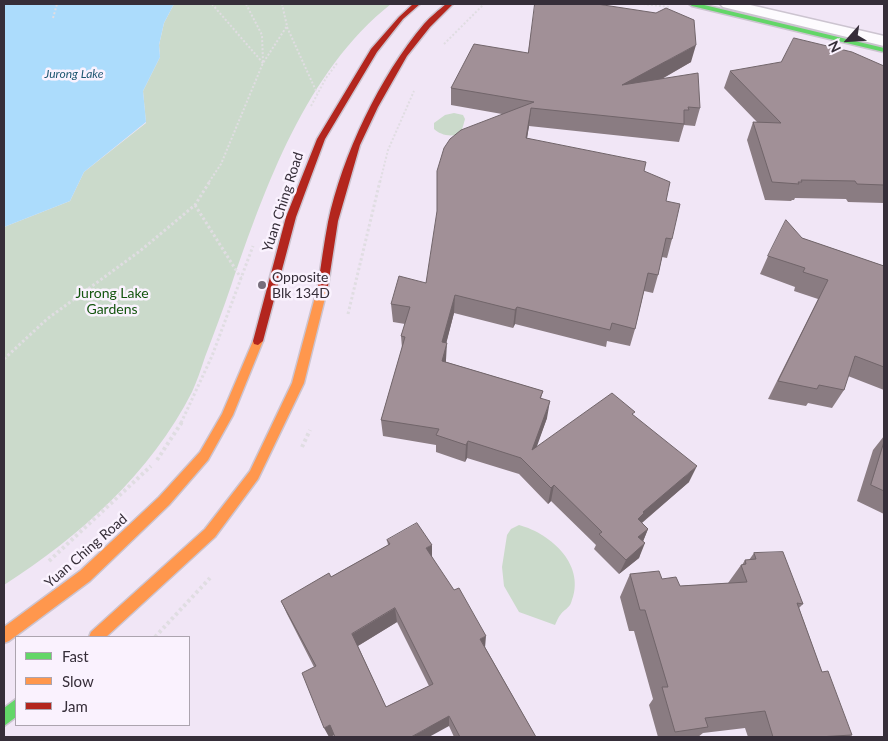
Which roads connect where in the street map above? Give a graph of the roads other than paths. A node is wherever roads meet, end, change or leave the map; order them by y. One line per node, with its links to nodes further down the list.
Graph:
1 (417, 4): 5 (street, Yuan Ching Road)
2 (450, 4): 5 (street, Yuan Ching Road)
3 (692, 4): 7 (street)
4 (728, 4): 6 (street)
5 (406, 31): 8 (street, Yuan Ching Road); 9 (street, Yuan Ching Road)
6 (884, 41)
7 (884, 50)
8 (4, 636)
9 (97, 636)
10 (15, 709): 11 (street)
11 (4, 718)

